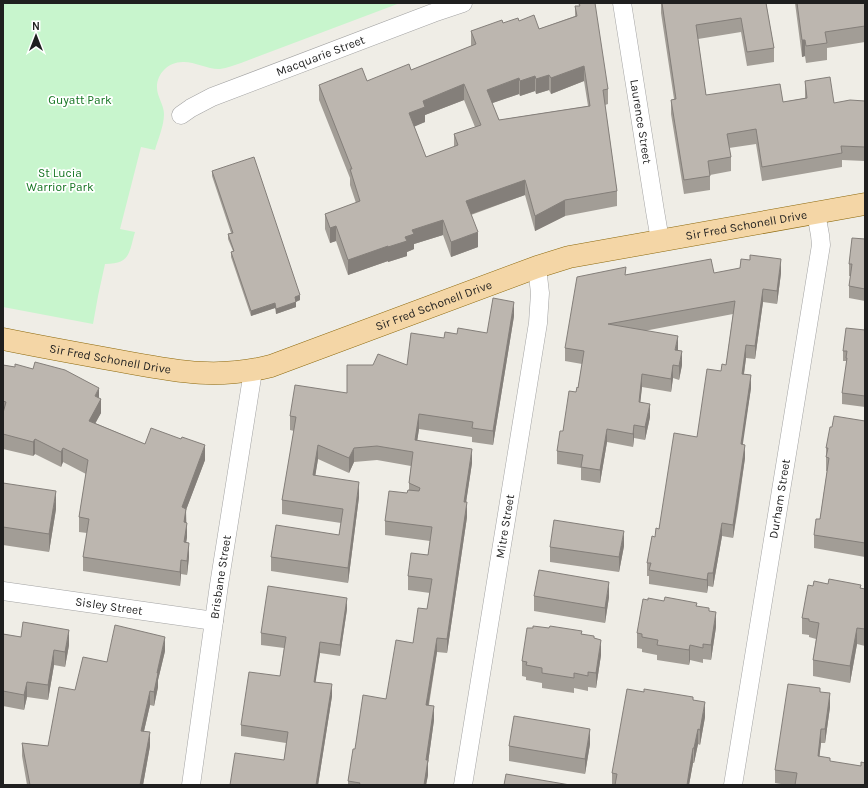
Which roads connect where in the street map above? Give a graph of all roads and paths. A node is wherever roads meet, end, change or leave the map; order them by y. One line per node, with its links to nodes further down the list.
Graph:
1 (463, 3): 3 (street, Macquarie Street)
2 (622, 3): 6 (street, Laurence Street)
3 (181, 115)
4 (865, 204): 5 (main road, Sir Fred Schonell Drive)
5 (816, 213): 6 (main road, Sir Fred Schonell Drive); 14 (street, Durham Street)
6 (660, 240): 7 (main road, Sir Fred Schonell Drive)
7 (537, 268): 9 (main road, Sir Fred Schonell Drive); 13 (street, Mitre Street)
8 (3, 339): 9 (main road, Sir Fred Schonell Drive)
9 (253, 371): 11 (street, Brisbane Street)
10 (3, 591): 11 (street, Sisley Street)
11 (214, 621): 12 (street, Brisbane Street)
12 (192, 785)
13 (464, 785)
14 (733, 785)

